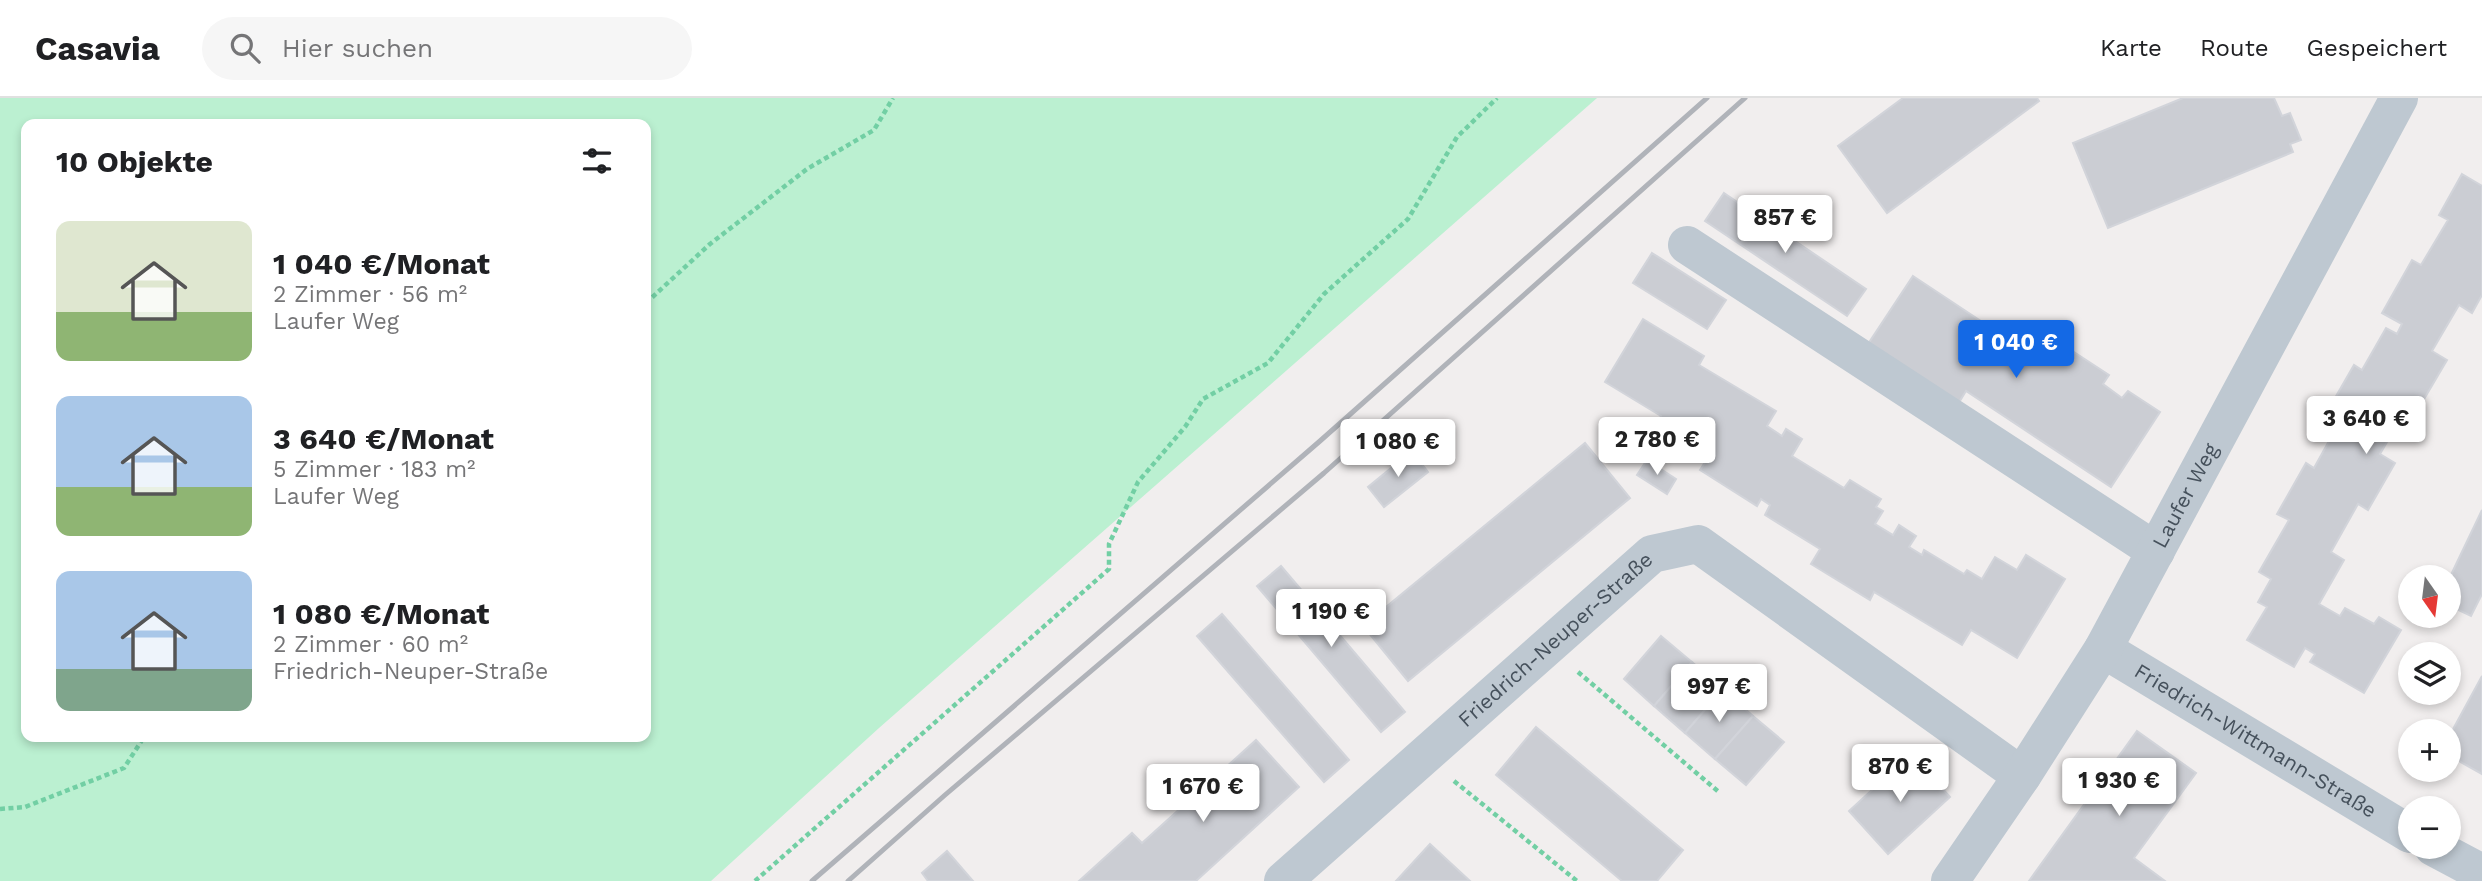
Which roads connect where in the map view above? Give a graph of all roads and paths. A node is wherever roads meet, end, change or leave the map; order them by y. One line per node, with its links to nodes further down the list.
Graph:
1 (893, 98): 5 (path)
2 (1496, 98): 17 (path)
3 (2399, 98): 6 (street, Laufer Weg)
4 (1687, 245): 6 (street)
5 (651, 298)
6 (2156, 551): 8 (street, Laufer Weg)
7 (1548, 646): 10 (street, Friedrich-Neuper-Straße); 11 (street, Friedrich-Neuper-Straße); 12 (path)
8 (2103, 649): 11 (street, Laufer Weg); 14 (street, Friedrich-Wittmann-Straße)
9 (141, 742): 13 (path)
10 (1424, 756): 18 (street, Friedrich-Neuper-Straße); 19 (path)
11 (2022, 776): 20 (street, Laufer Weg)
12 (1720, 793)
13 (0, 809)
14 (2398, 827)
15 (2455, 859): 16 (street)
16 (2482, 873)
17 (755, 881)
18 (1283, 881)
19 (1577, 881)
20 (1950, 881)

